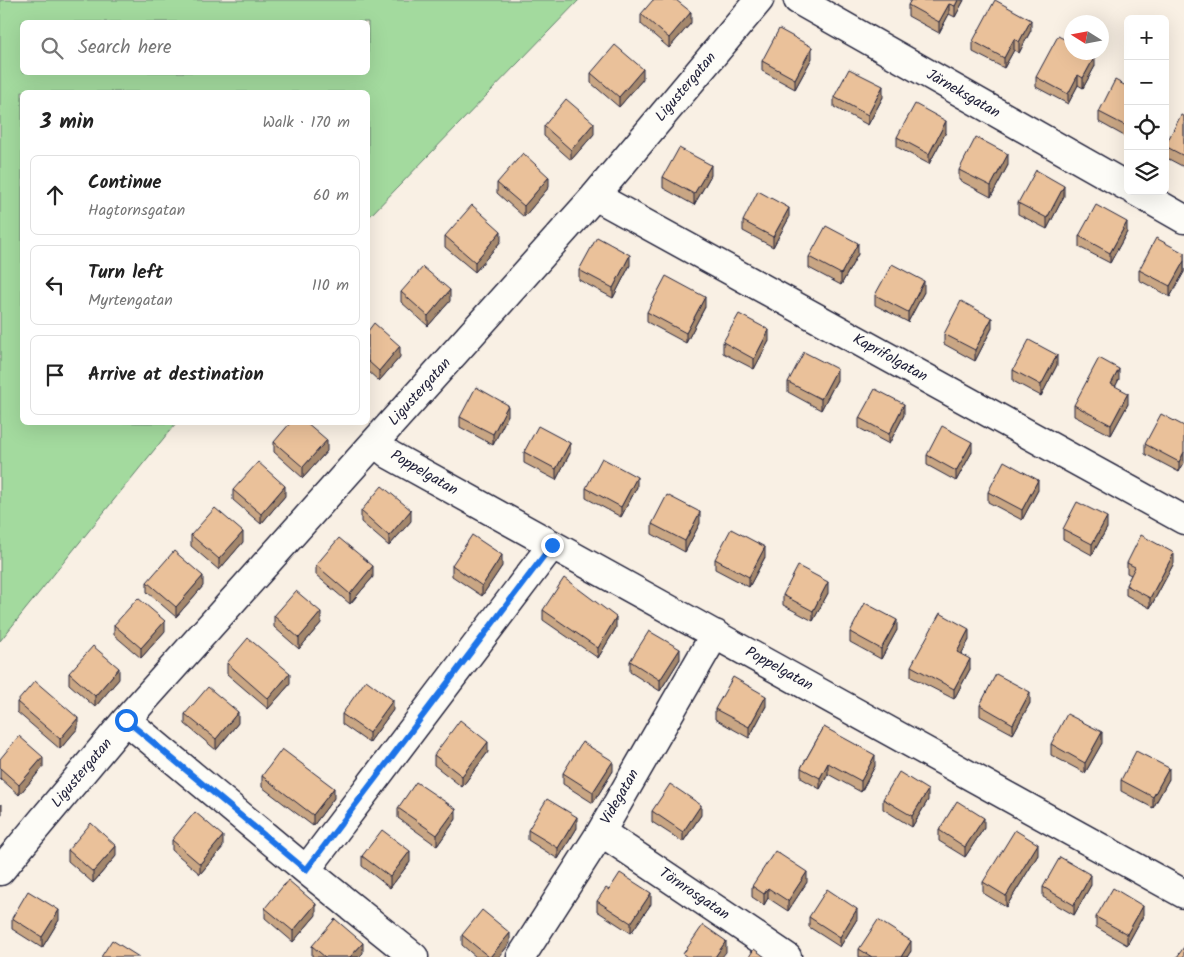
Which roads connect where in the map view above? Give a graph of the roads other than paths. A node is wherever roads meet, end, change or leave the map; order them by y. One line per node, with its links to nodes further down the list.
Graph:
1 (758, 0): 5 (street, Ligustergatan)
2 (798, 0): 3 (street, Järneksgatan)
3 (1124, 185)
4 (1142, 195): 6 (street)
5 (595, 196): 7 (street, Ligustergatan); 8 (street, Kaprifolgatan)
6 (1184, 219)
7 (375, 443): 9 (street, Poppelgatan); 11 (street, Ligustergatan)
8 (1184, 520)
9 (552, 545): 10 (street, Poppelgatan); 13 (street)
10 (715, 634): 12 (street, Videgatan); 15 (street, Poppelgatan)
11 (126, 720): 13 (street); 14 (street, Ligustergatan)
12 (600, 832): 17 (street, Videgatan); 18 (street, Törnrosgatan)
13 (306, 870): 16 (street)
14 (0, 871)
15 (1184, 894)
16 (414, 957)
17 (521, 957)
18 (787, 957)

